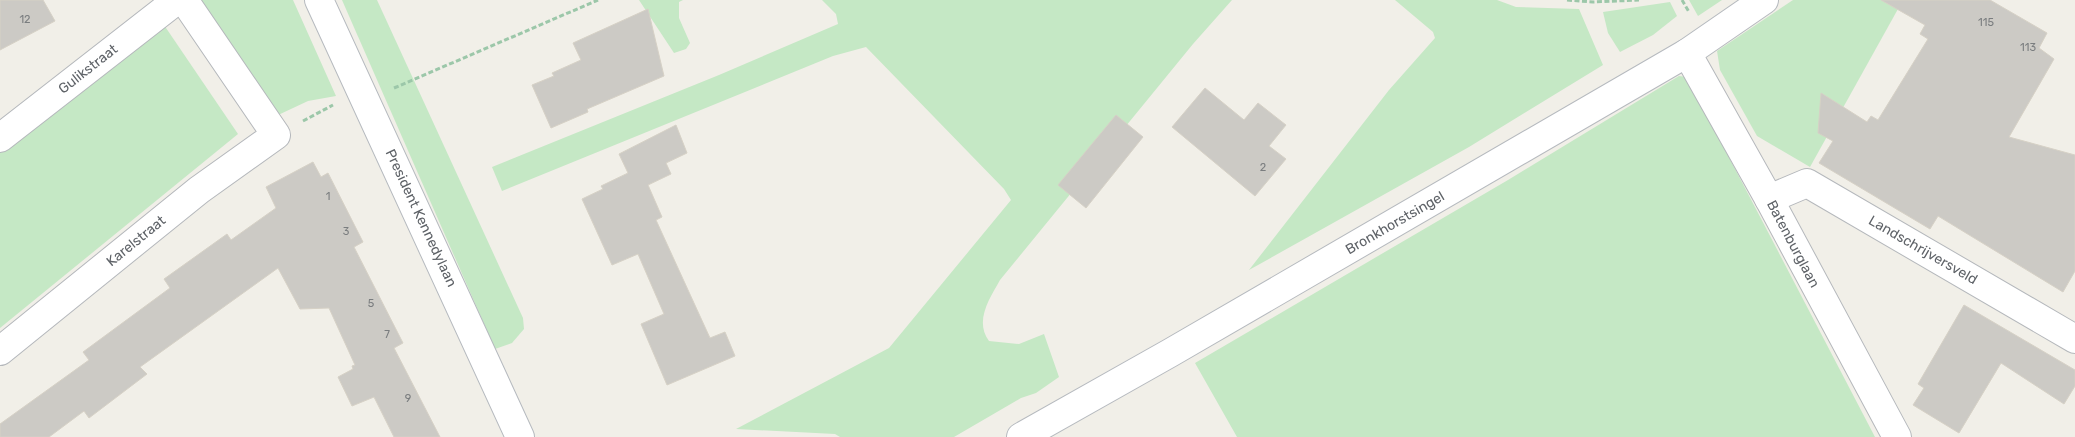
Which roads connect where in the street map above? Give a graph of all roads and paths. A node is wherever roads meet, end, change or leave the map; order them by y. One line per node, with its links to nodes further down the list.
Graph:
1 (176, 0): 11 (street, Gulikstraat)
2 (184, 0): 10 (street)
3 (319, 0): 9 (street, President Kennedylaan)
4 (598, 0): 9 (path)
5 (1567, 0): 6 (path)
6 (1639, 0)
7 (1764, 0): 8 (street, Bronkhorstsingel)
8 (1687, 53): 12 (street, Batenburglaan); 16 (street, Bronkhorstsingel)
9 (364, 96): 10 (path); 15 (street, President Kennedylaan)
10 (276, 135): 14 (street, Karelstraat)
11 (0, 138)
12 (1768, 199): 13 (street, Landschrijversveld); 17 (street, Batenburglaan)
13 (2075, 339)
14 (0, 351)
15 (520, 437)
16 (1021, 437)
17 (1897, 437)

